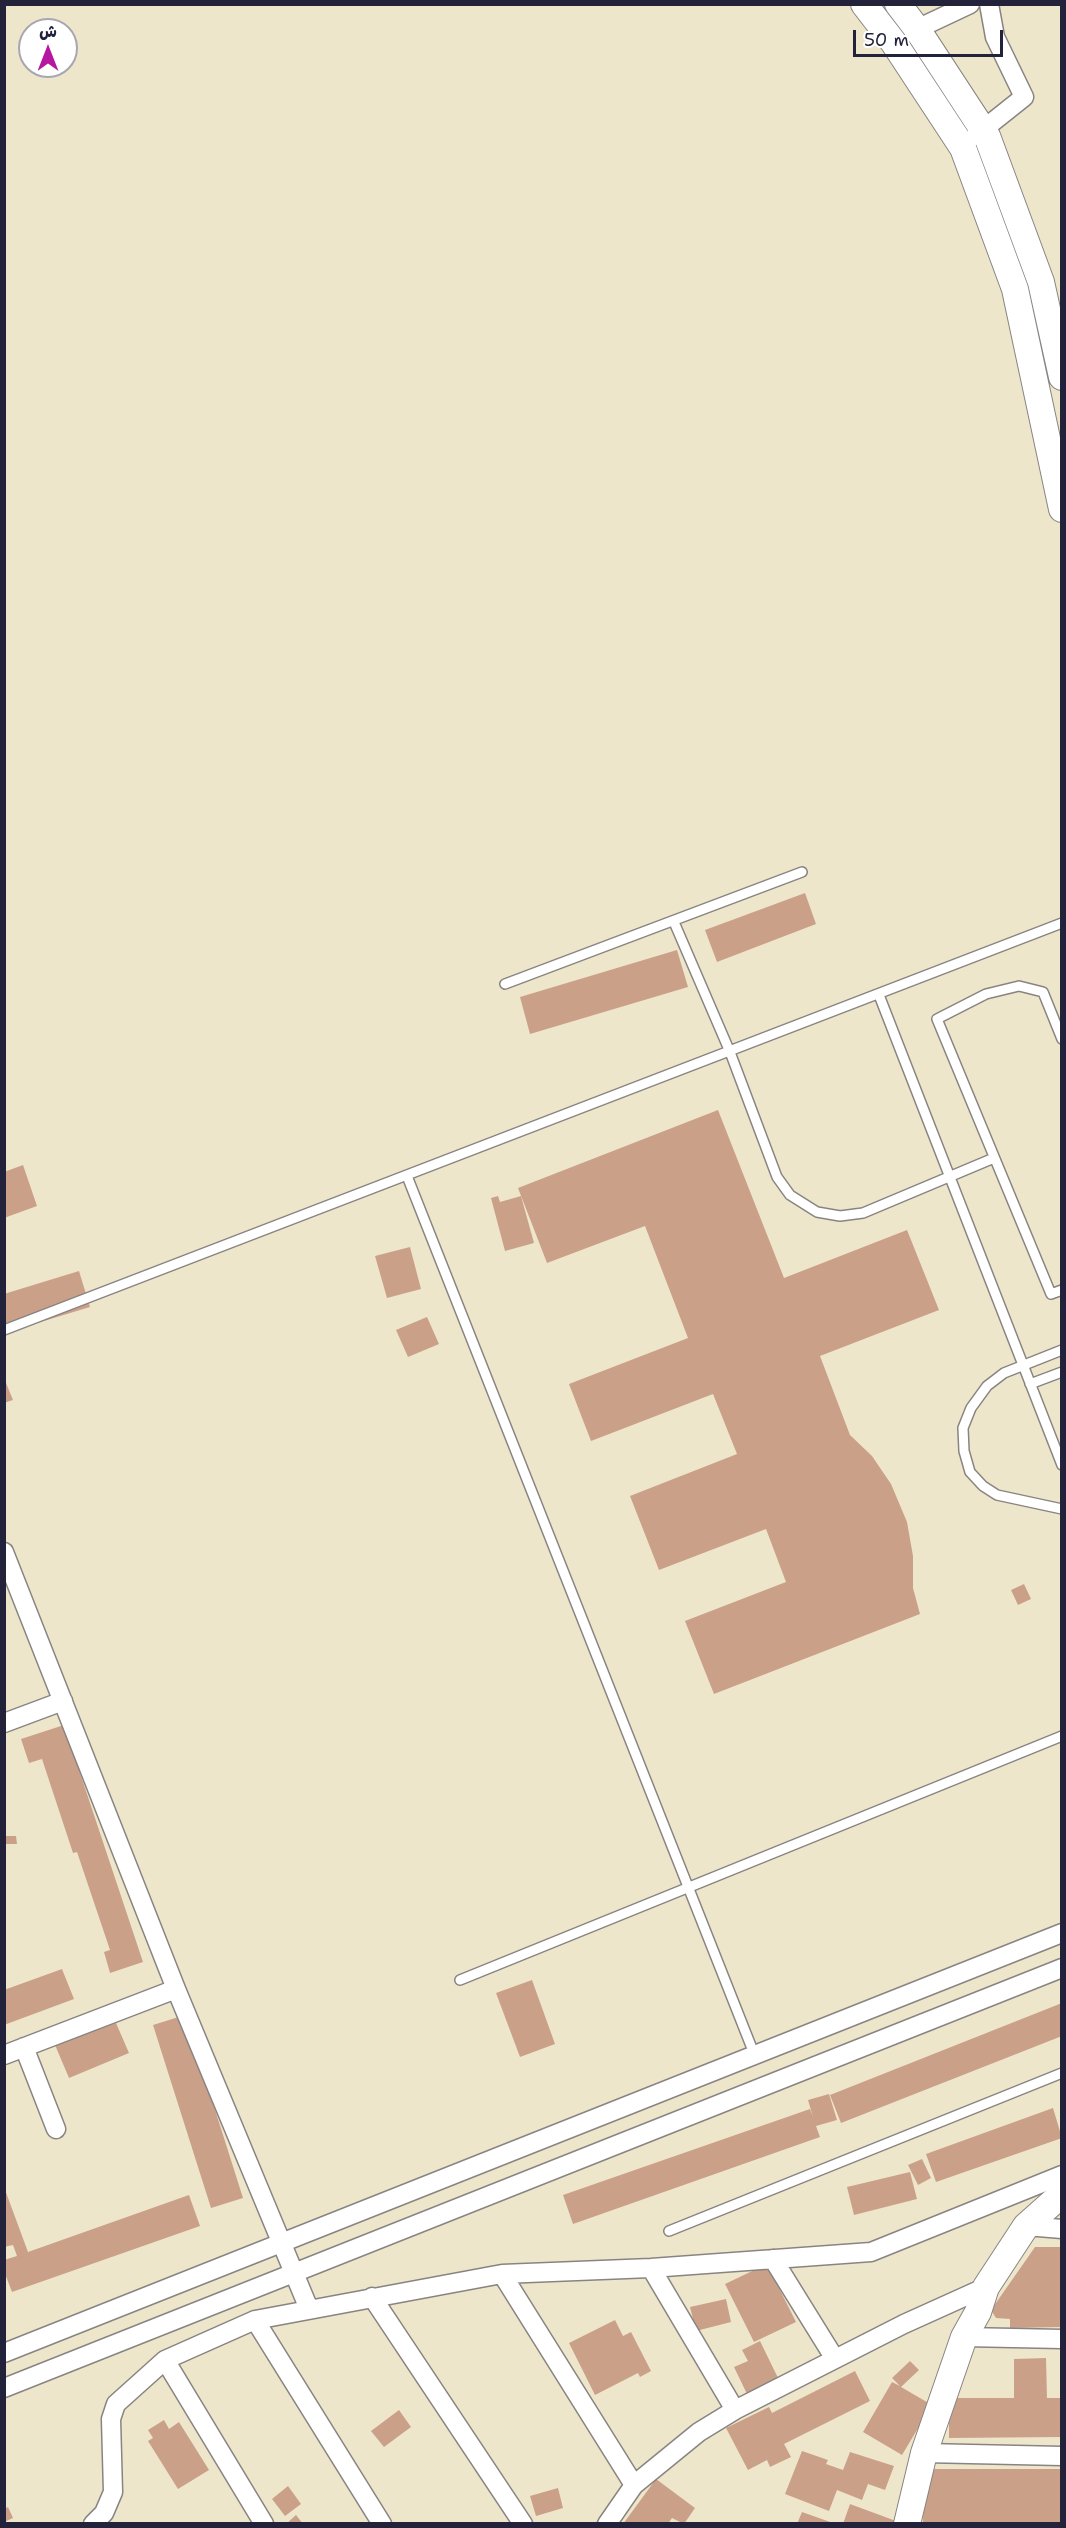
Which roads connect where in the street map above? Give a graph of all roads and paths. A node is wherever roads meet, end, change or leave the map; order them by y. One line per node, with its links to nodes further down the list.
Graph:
1 (864, 4): 7 (main road)
2 (898, 4): 5 (main road)
3 (970, 4): 5 (street)
4 (989, 4): 6 (street)
5 (917, 28): 6 (main road)
6 (983, 129): 7 (street); 8 (main road)
7 (963, 148): 9 (main road)
8 (1062, 377)
9 (1062, 509)
10 (802, 872): 11 (lane)
11 (674, 922): 13 (lane); 16 (lane)
12 (1062, 923): 14 (lane)
13 (505, 984)
14 (879, 995): 16 (lane); 19 (lane)
15 (1062, 1039): 17 (lane)
16 (730, 1052): 18 (lane); 19 (lane)
17 (994, 1158): 19 (lane); 20 (lane)
18 (407, 1176): 21 (lane); 32 (lane)
19 (950, 1177): 23 (lane)
20 (1062, 1290)
21 (4, 1330)
22 (1062, 1350): 23 (lane)
23 (1022, 1364): 25 (lane); 27 (lane)
24 (1062, 1372): 25 (lane)
25 (1030, 1384): 26 (lane)
26 (1062, 1465)
27 (1062, 1509)
28 (4, 1552): 29 (street)
29 (63, 1701): 30 (street); 36 (street)
30 (4, 1723)
31 (1062, 1736): 32 (lane)
32 (686, 1887): 35 (lane); 39 (lane)
33 (1062, 1933): 39 (street)
34 (1062, 1968): 50 (street)
35 (460, 1980)
36 (176, 1989): 37 (street); 47 (street)
37 (24, 2047): 38 (street); 41 (street)
38 (4, 2055)
39 (755, 2056): 47 (street)
40 (1062, 2073): 46 (lane)
41 (56, 2128)
42 (1062, 2175): 48 (street)
43 (1062, 2194): 44 (main road)
44 (1026, 2226): 45 (street); 52 (main road)
45 (1062, 2229)
46 (669, 2231)
47 (280, 2244): 50 (street); 58 (street)
48 (773, 2259): 49 (street); 59 (street)
49 (651, 2268): 51 (street); 62 (street)
50 (294, 2273): 54 (street); 61 (street)
51 (502, 2274): 53 (street); 65 (street)
52 (986, 2287): 56 (main road); 59 (street)
53 (372, 2297): 54 (street); 69 (street)
54 (309, 2309): 55 (street)
55 (255, 2320): 60 (street); 68 (street)
56 (964, 2337): 57 (street); 63 (main road)
57 (1062, 2339)
58 (4, 2353)
59 (835, 2359): 62 (street)
60 (165, 2360): 66 (street); 67 (street)
61 (4, 2388)
62 (735, 2410): 65 (street)
63 (924, 2453): 64 (street); 71 (main road)
64 (1062, 2456)
65 (634, 2485): 70 (street)
66 (93, 2523)
67 (264, 2523)
68 (382, 2523)
69 (523, 2523)
70 (607, 2523)
71 (907, 2523)

